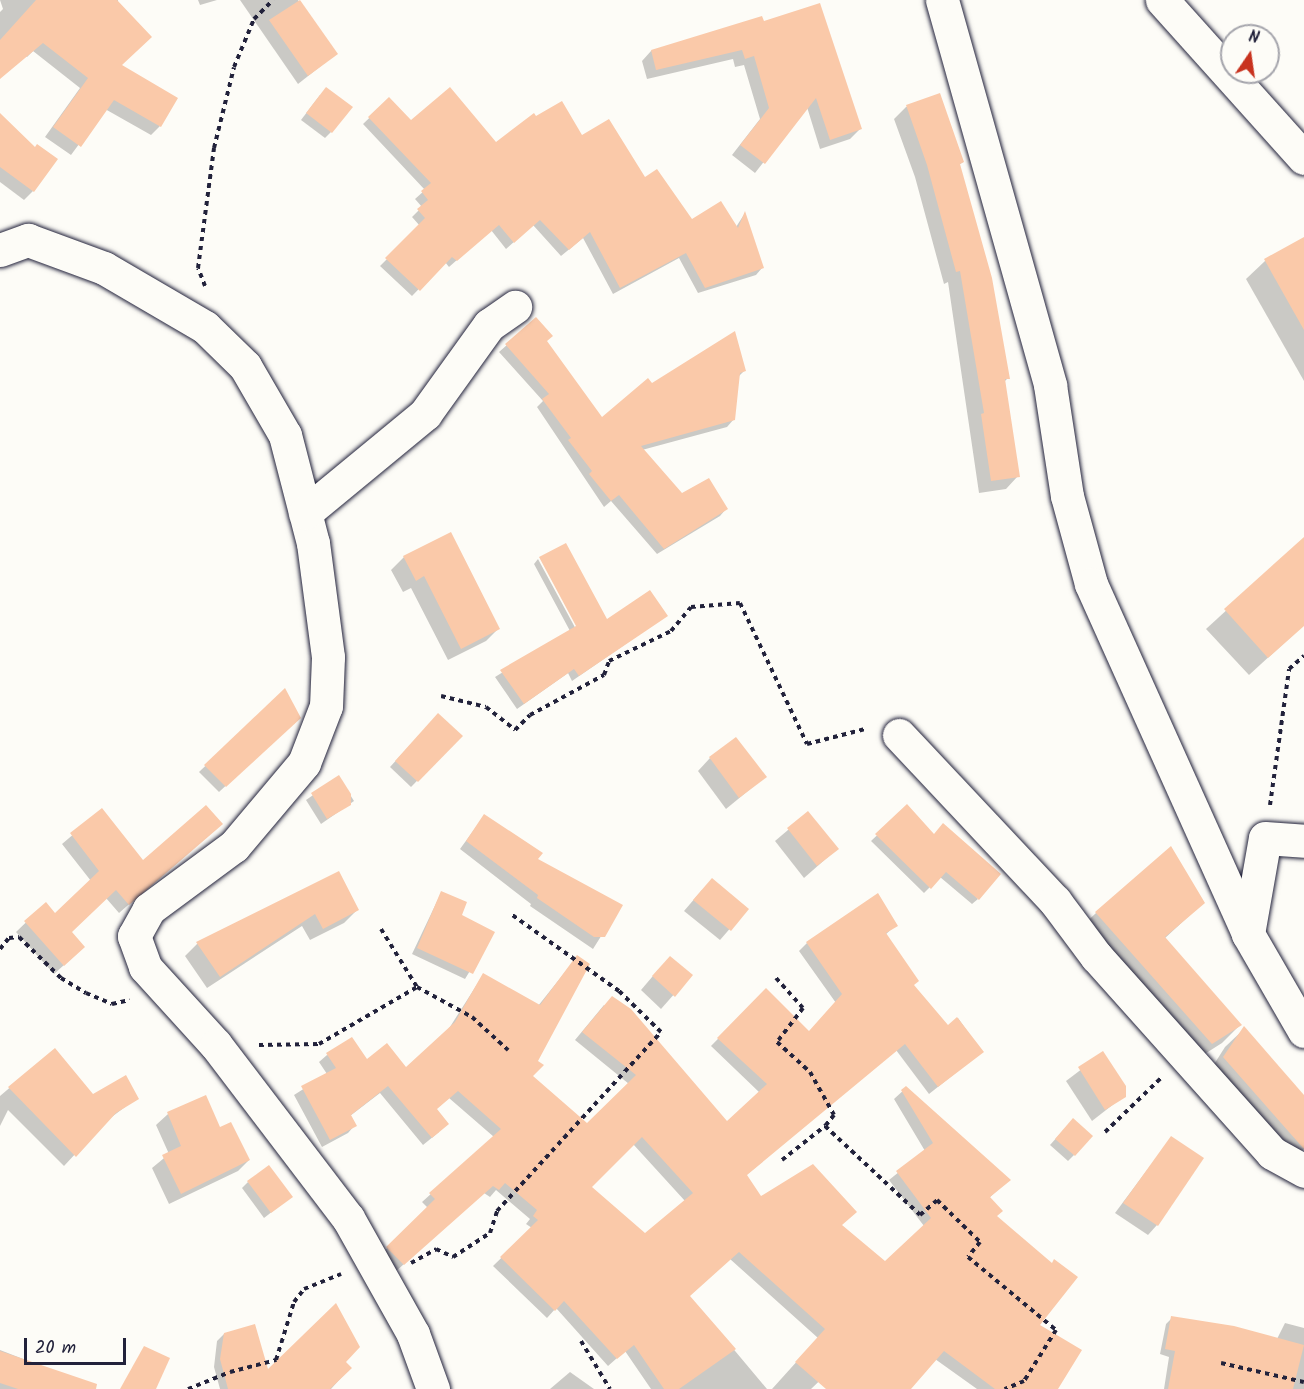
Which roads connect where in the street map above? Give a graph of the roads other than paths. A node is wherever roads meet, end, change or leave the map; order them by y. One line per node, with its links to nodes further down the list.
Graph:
1 (942, 0): 9 (street)
2 (1162, 0): 3 (street)
3 (1304, 158)
4 (0, 250): 6 (street)
5 (515, 307): 6 (street)
6 (305, 513): 12 (street)
7 (899, 735): 11 (street)
8 (1304, 841): 9 (street)
9 (1248, 934): 10 (street)
10 (1304, 1031)
11 (1304, 1171)
12 (433, 1389)

